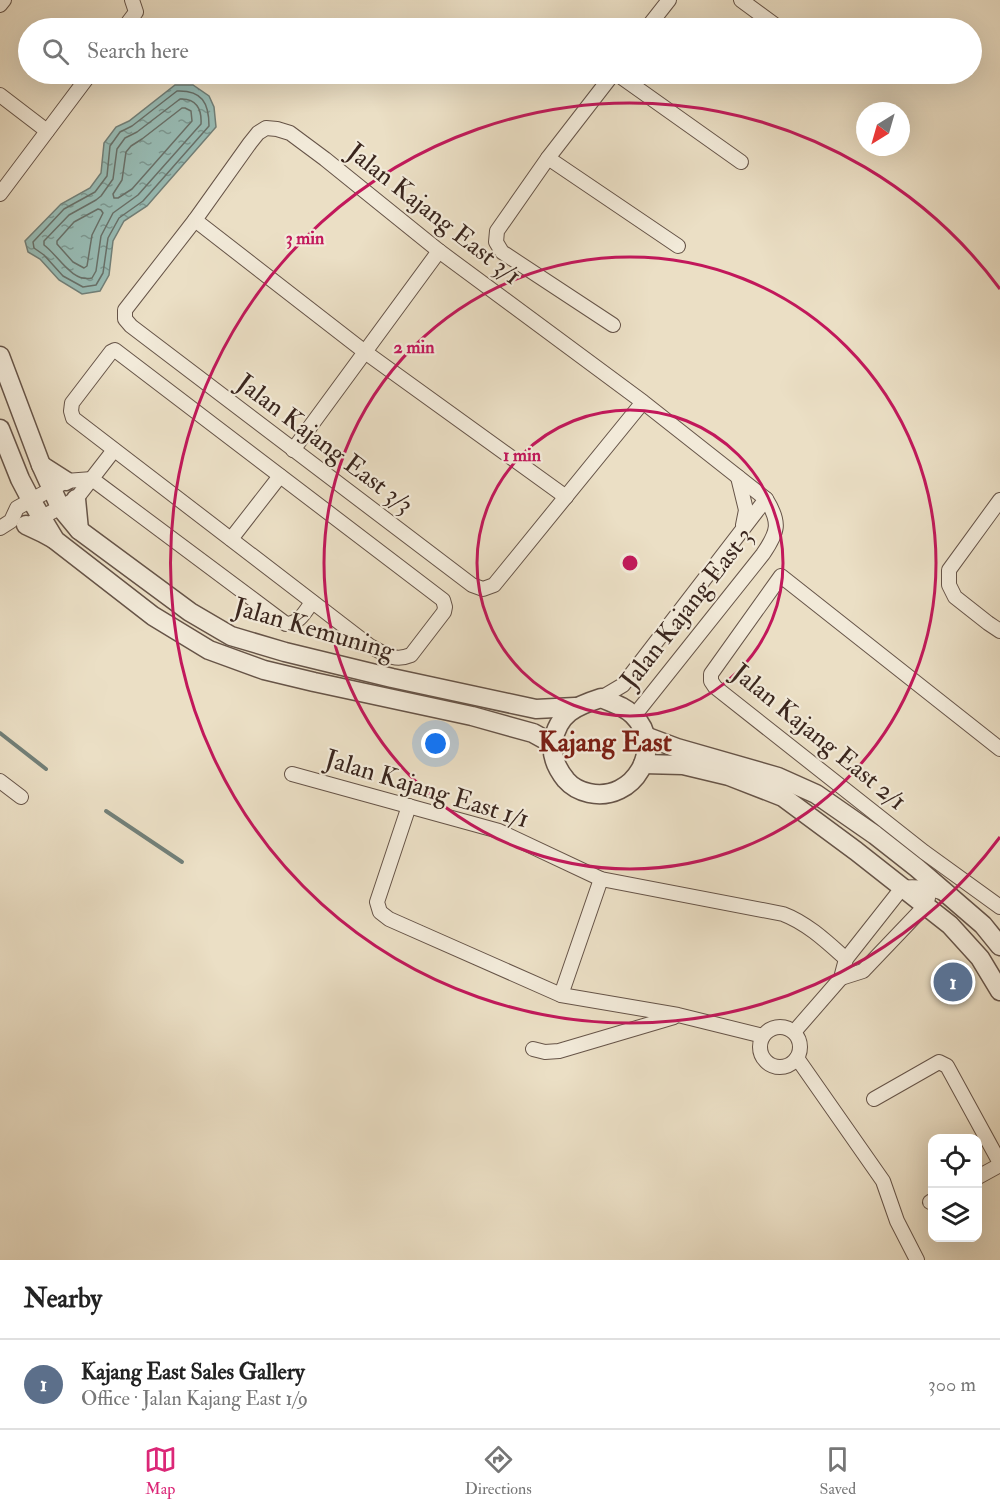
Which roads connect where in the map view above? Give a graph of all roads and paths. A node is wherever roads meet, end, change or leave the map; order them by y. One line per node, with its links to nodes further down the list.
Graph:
1 (4, 0): 5 (street)
2 (132, 0): 6 (street)
3 (669, 0): 7 (street)
4 (741, 0): 8 (street)
5 (0, 5)
6 (132, 18)
7 (655, 18)
8 (765, 18)
9 (82, 84): 13 (street)
10 (607, 84): 14 (street)
11 (629, 84): 15 (street)
12 (0, 95): 13 (street)
13 (47, 130): 16 (street)
14 (548, 158): 18 (street); 20 (street)
15 (741, 162)
16 (0, 194)
17 (195, 220): 19 (street, Jalan Kajang East 3/1); 21 (street, Jalan Kajang East 3/1); 22 (street)
18 (678, 246)
19 (439, 251): 22 (street); 24 (street, Jalan Kajang East 3/1)
20 (613, 325)
21 (131, 326): 27 (street, Jalan Kajang East 3/3)
22 (365, 352): 27 (street); 32 (street)
23 (0, 356): 31 (street, Jalan Kemuning)
24 (643, 402): 29 (street, Jalan Kajang East 3/1); 32 (street)
25 (0, 429): 36 (street, Jalan Kemuning)
26 (114, 450): 28 (street); 30 (street); 38 (street)
27 (293, 450): 32 (street, Jalan Kajang East 3/3)
28 (280, 476): 38 (street); 41 (street)
29 (738, 477): 33 (street, Jalan Kajang East 3/1); 37 (street, Jalan Kajang East 3)
30 (92, 479): 31 (street); 35 (street); 39 (street)
31 (59, 486): 35 (street, Jalan Kemuning); 36 (street)
32 (566, 497)
33 (766, 499): 37 (street, Jalan Kajang East 3); 45 (street, Jalan Kajang East 3)
34 (1000, 500): 40 (street)
35 (68, 503): 36 (street); 42 (street, Jalan Kemuning)
36 (21, 517): 47 (street, Jalan Kemuning)
37 (742, 530): 43 (street, Jalan Kajang East 3)
38 (231, 539): 39 (street)
39 (312, 602): 41 (street)
40 (1000, 631)
41 (370, 646): 42 (street)
42 (392, 678): 44 (street, Jalan Kemuning)
43 (601, 698): 44 (street); 45 (street)
44 (575, 707): 47 (street)
45 (634, 716): 46 (street)
46 (645, 736): 49 (street); 54 (street)
47 (553, 744): 49 (street)
48 (1000, 749): 59 (street, Jalan Kajang East 2/1)
49 (644, 764): 56 (street)
50 (292, 774): 53 (street, Jalan Kajang East 1/1)
51 (0, 781): 52 (street)
52 (21, 798)
53 (409, 806): 55 (street, Jalan Kajang East 1/1); 64 (street)
54 (917, 868): 57 (street); 58 (street)
55 (601, 879): 61 (street, Jalan Kajang East 1/1); 64 (street)
56 (902, 888): 58 (street); 61 (street)
57 (949, 895): 58 (street); 60 (street)
58 (926, 897): 62 (street); 63 (street)
59 (1000, 907)
60 (1000, 946)
61 (846, 959): 62 (street)
62 (841, 978): 66 (street)
63 (1000, 990)
64 (561, 995): 65 (street)
65 (678, 1015): 67 (street); 68 (street)
66 (794, 1032): 67 (street); 69 (street)
67 (764, 1036): 69 (street)
68 (533, 1049)
69 (797, 1058): 73 (street)
70 (874, 1099): 71 (street)
71 (1000, 1164): 72 (street)
72 (982, 1175)
73 (917, 1260)

